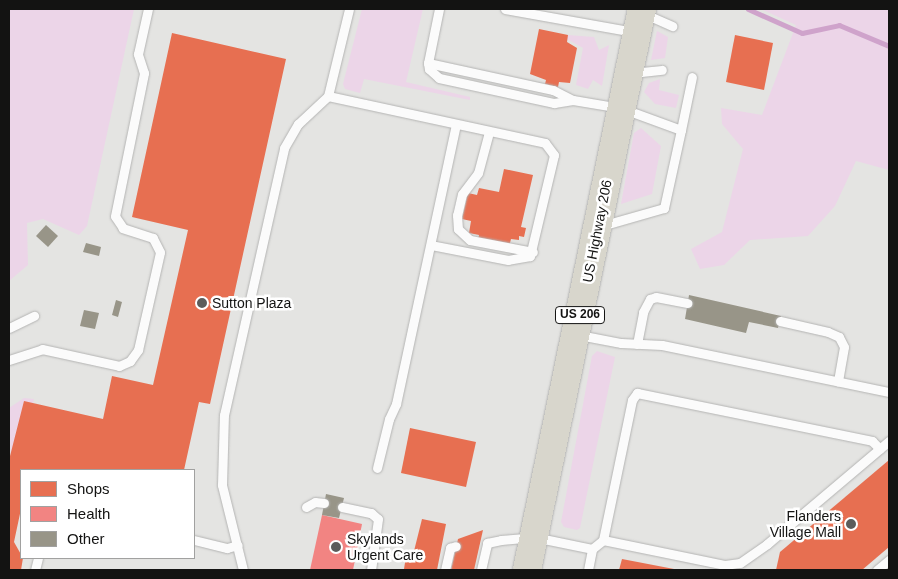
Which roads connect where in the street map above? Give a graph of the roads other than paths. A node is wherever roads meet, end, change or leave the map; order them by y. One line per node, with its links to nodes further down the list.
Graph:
1 (148, 9): 26 (lane)
2 (349, 9): 11 (lane)
3 (439, 9): 7 (lane)
4 (504, 9): 5 (lane)
5 (640, 18): 6 (lane); 9 (highway, US Highway 206 / US 206)
6 (672, 26)
7 (428, 63): 12 (lane); 12 (lane)
8 (662, 70): 9 (lane)
9 (629, 74): 13 (highway, US Highway 206 / US 206)
10 (692, 77): 15 (lane)
11 (328, 96): 14 (lane); 38 (lane)
12 (573, 100): 13 (lane)
13 (621, 108): 15 (lane); 17 (highway, US Highway 206 / US 206)
14 (456, 124): 16 (lane); 18 (lane)
15 (681, 130): 17 (lane)
16 (488, 132): 19 (lane); 19 (lane)
17 (598, 227): 24 (highway, US Highway 206 / US 206)
18 (432, 245): 19 (lane); 31 (lane)
19 (533, 252)
20 (687, 303): 25 (lane)
21 (34, 316): 23 (lane)
22 (780, 321): 27 (lane)
23 (9, 328)
24 (576, 334): 25 (lane); 35 (highway, US Highway 206 / US 206)
25 (637, 344): 27 (lane)
26 (9, 360)
27 (838, 381): 28 (lane)
28 (889, 392)
29 (889, 441): 30 (lane)
30 (880, 449): 37 (lane); 37 (lane)
31 (378, 468)
32 (324, 503): 33 (lane)
33 (306, 506)
34 (342, 507): 43 (lane)
35 (534, 537): 40 (lane); 45 (lane); 46 (highway, US Highway 206 / US 206)
36 (195, 540): 38 (lane)
37 (604, 540): 40 (lane)
38 (238, 545): 42 (lane)
39 (456, 546): 44 (lane)
40 (592, 549): 47 (lane)
41 (889, 560): 48 (lane)
42 (243, 570)
43 (370, 570)
44 (445, 570)
45 (481, 570)
46 (527, 570)
47 (588, 570)
48 (877, 570)

